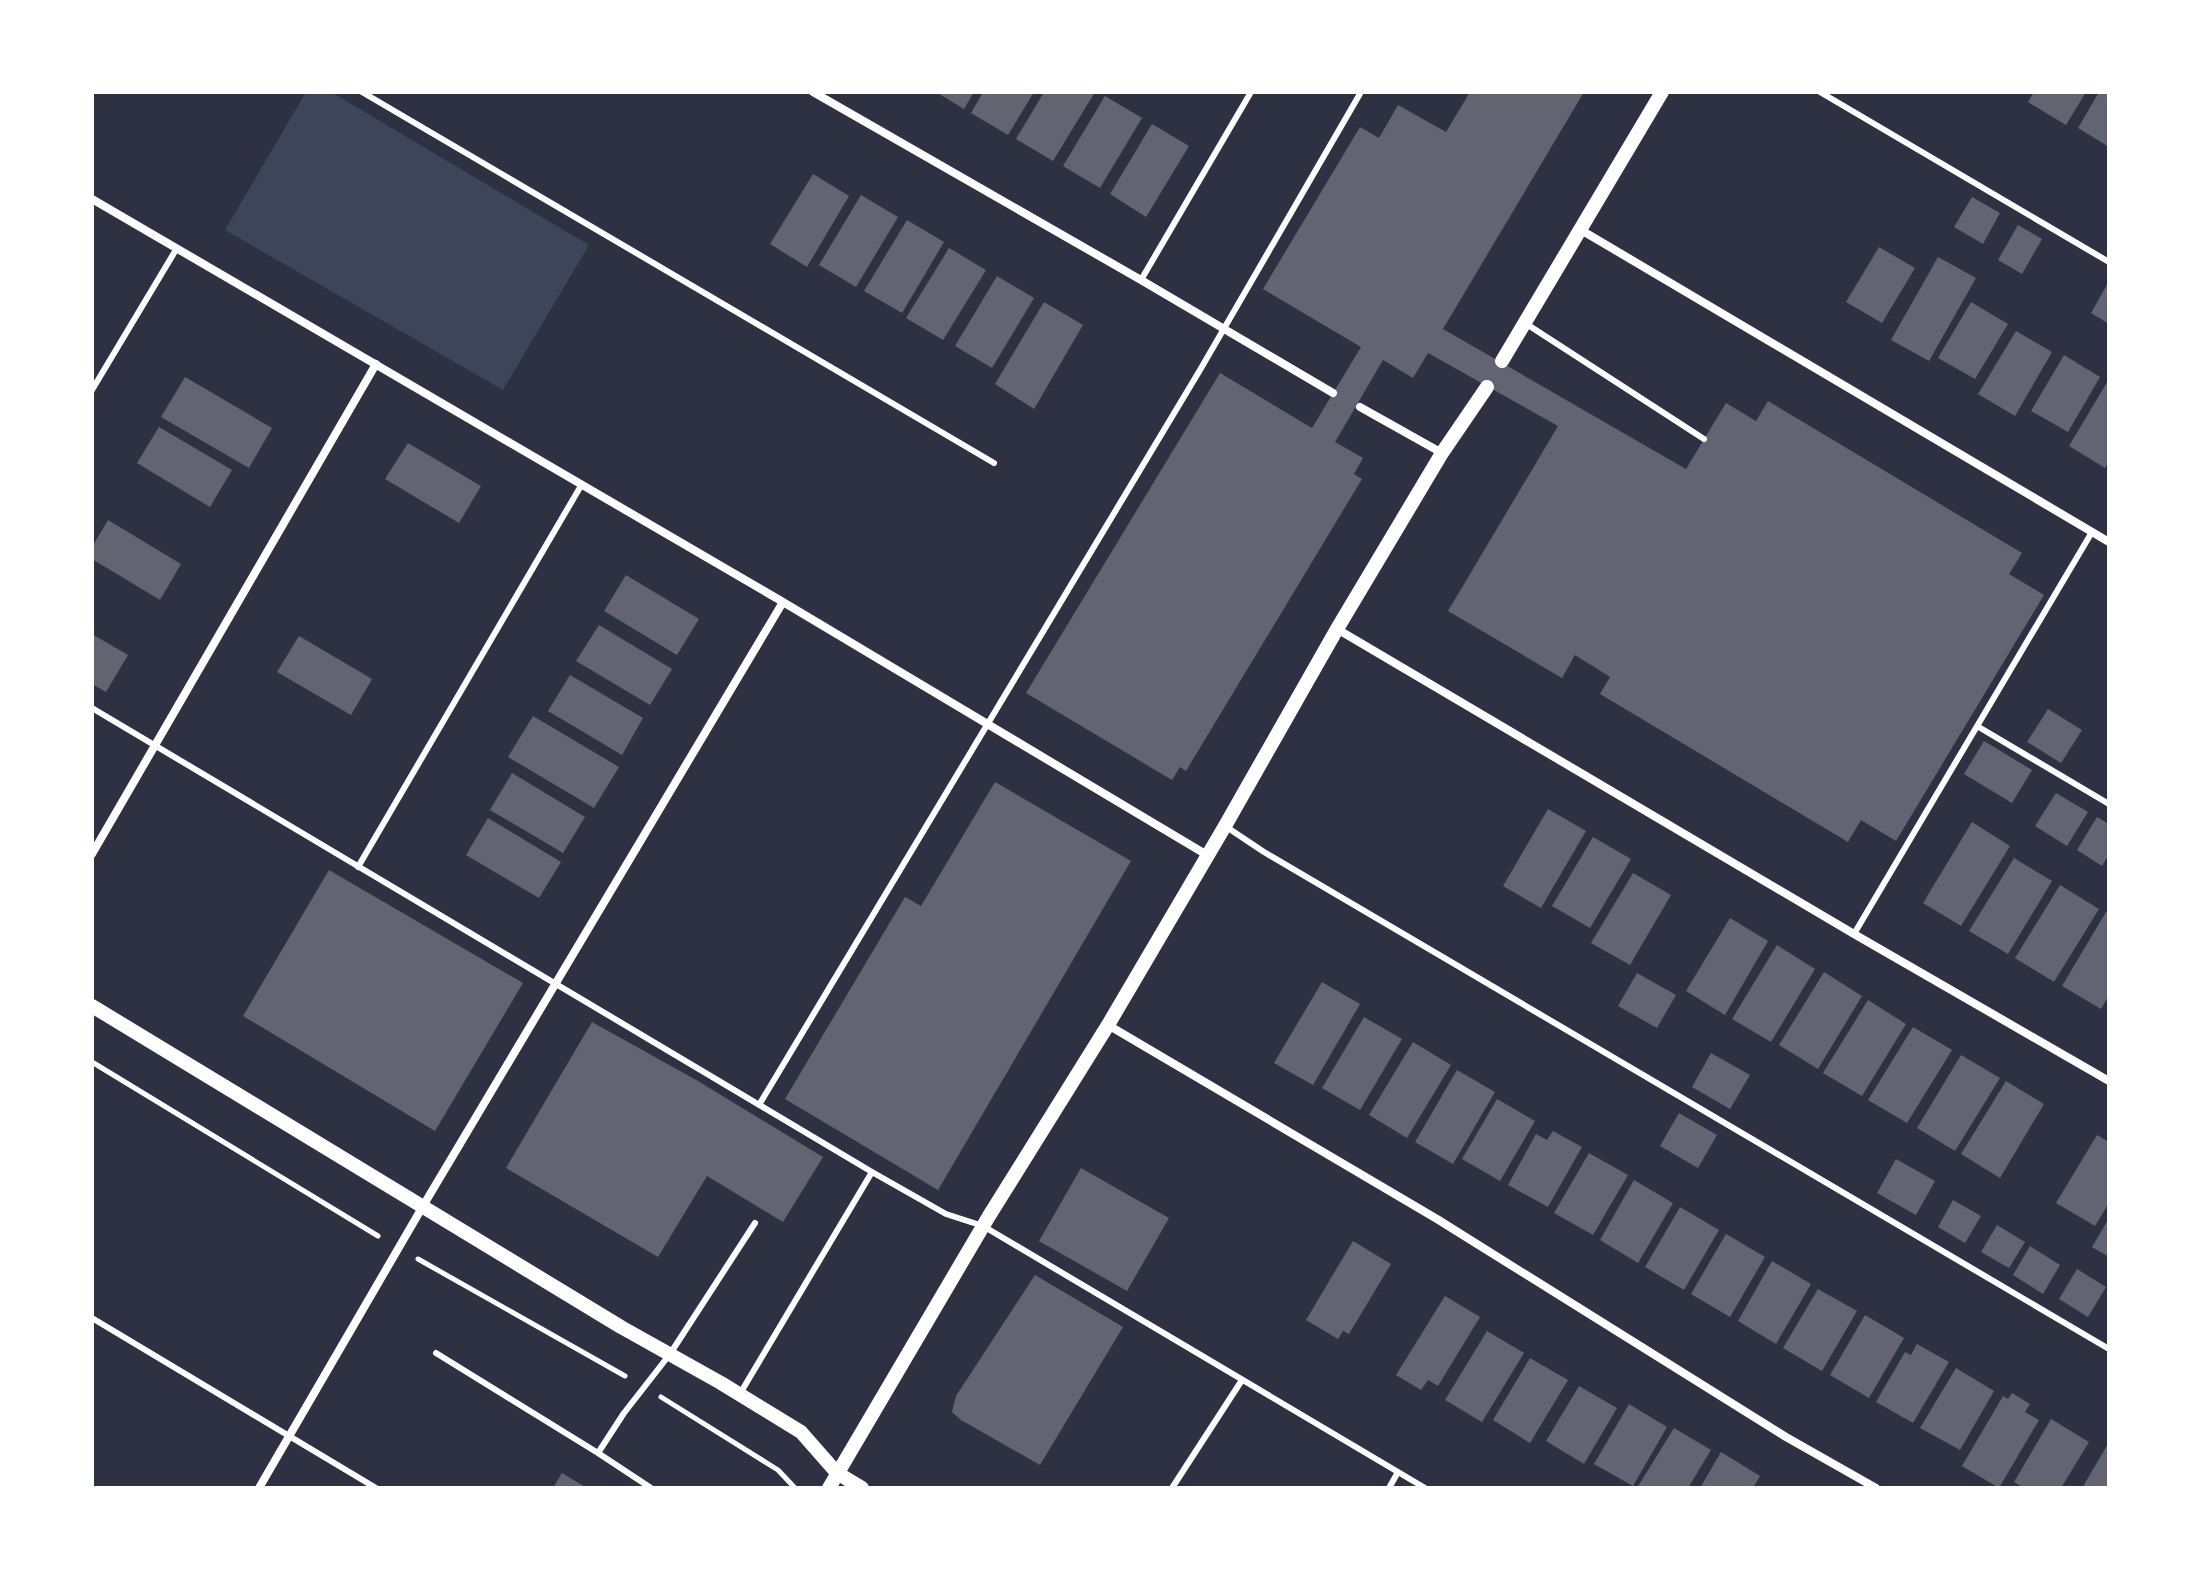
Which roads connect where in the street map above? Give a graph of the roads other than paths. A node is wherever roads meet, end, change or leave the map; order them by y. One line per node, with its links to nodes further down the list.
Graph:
1 (362, 92): 22 (lane)
2 (813, 92): 11 (street)
3 (1251, 92): 11 (lane)
4 (1361, 92): 13 (lane)
5 (1662, 92): 8 (street)
6 (1820, 92): 10 (lane)
7 (92, 199): 9 (street)
8 (1581, 230): 12 (street); 24 (street)
9 (177, 248): 15 (street); 17 (lane)
10 (2109, 262)
11 (1141, 280): 13 (street)
12 (1525, 323): 14 (street); 20 (lane)
13 (1224, 328): 18 (street); 29 (lane)
14 (1502, 361)
15 (376, 364): 23 (street); 31 (street)
16 (1487, 387): 21 (street)
17 (92, 390)
18 (1333, 393)
19 (1360, 407): 21 (street)
20 (1704, 439)
21 (1442, 453): 27 (street)
22 (994, 463)
23 (582, 484): 26 (street); 36 (lane)
24 (2092, 532): 25 (street); 30 (lane)
25 (2109, 542)
26 (783, 602): 29 (street); 38 (street)
27 (1337, 629): 33 (street); 37 (street)
28 (92, 708): 31 (lane)
29 (987, 725): 35 (street); 42 (lane)
30 (1977, 726): 32 (lane); 37 (lane)
31 (155, 746): 34 (street); 36 (lane)
32 (2109, 804)
33 (1225, 826): 35 (street); 48 (lane)
34 (92, 854)
35 (1207, 855): 40 (street)
36 (358, 867): 38 (lane)
37 (1854, 934): 41 (street)
38 (555, 985): 42 (lane); 44 (street)
39 (92, 1006): 44 (street)
40 (1108, 1025): 46 (street); 65 (street)
41 (2109, 1081)
42 (759, 1105): 43 (lane)
43 (872, 1172): 46 (lane); 52 (lane)
44 (423, 1206): 50 (street); 53 (street)
45 (755, 1223): 50 (lane)
46 (983, 1226): 51 (lane); 56 (street)
47 (92, 1318): 53 (lane)
48 (2109, 1349)
49 (436, 1353): 54 (lane)
50 (673, 1356): 52 (street); 54 (lane)
51 (1242, 1380): 55 (lane); 62 (lane)
52 (739, 1395): 56 (street)
53 (290, 1437): 57 (street); 58 (lane)
54 (598, 1453): 59 (lane)
55 (1398, 1472): 63 (lane); 64 (lane)
56 (837, 1473): 60 (street); 61 (street)
57 (259, 1488)
58 (376, 1488)
59 (651, 1488)
60 (829, 1488)
61 (862, 1488)
62 (1172, 1488)
63 (1389, 1488)
64 (1425, 1488)
65 (1876, 1488)

